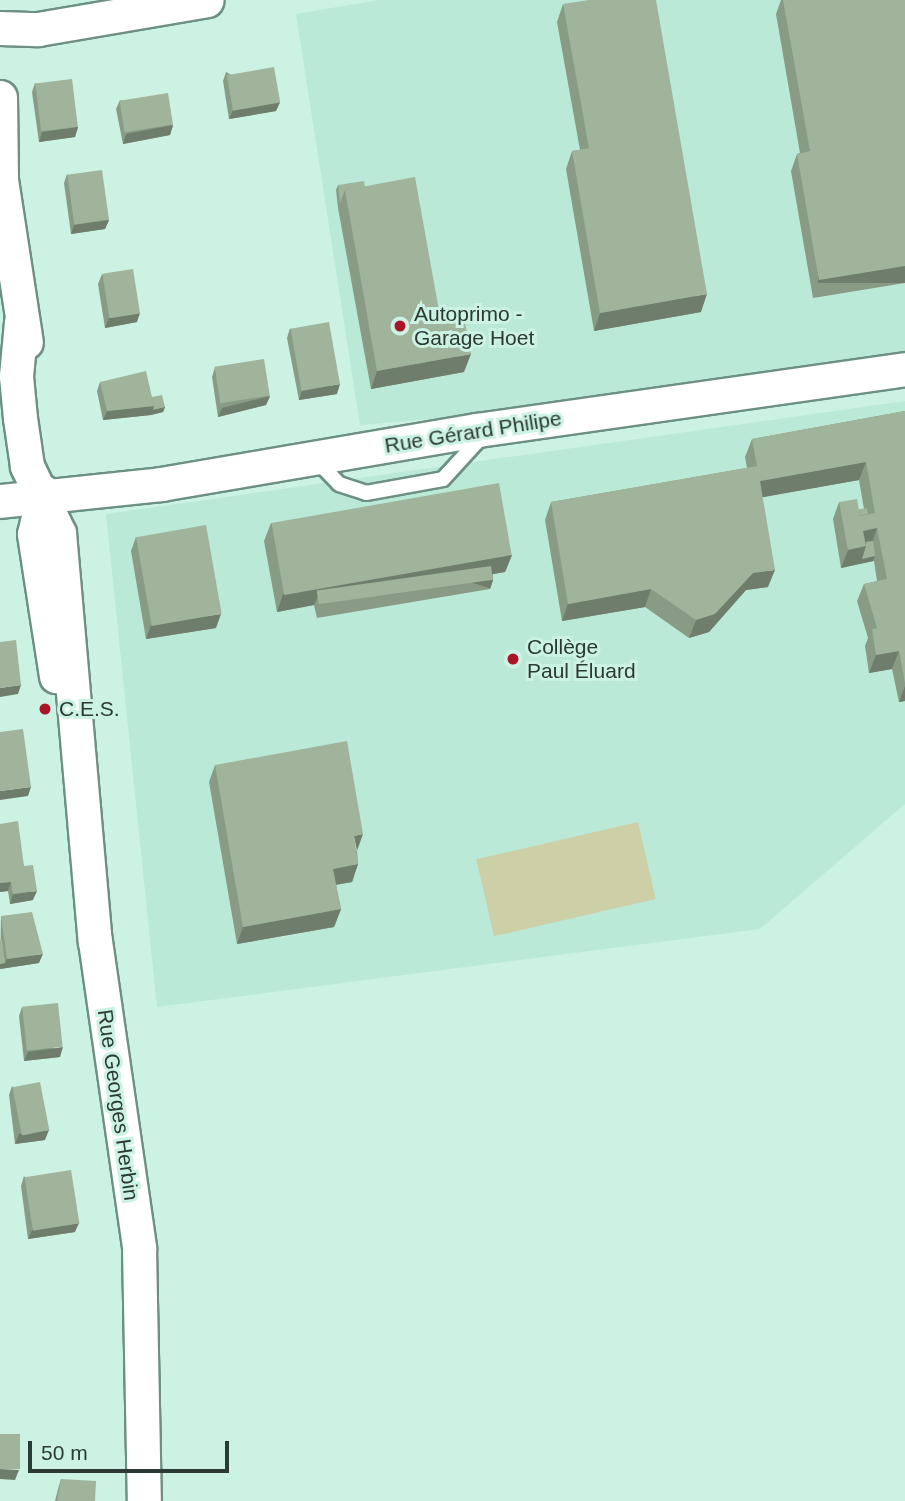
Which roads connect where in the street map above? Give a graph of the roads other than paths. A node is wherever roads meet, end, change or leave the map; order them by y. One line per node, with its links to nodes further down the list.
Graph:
1 (207, 0): 2 (street)
2 (0, 28)
3 (0, 97): 4 (street, Rue Georges Herbin)
4 (1, 174): 8 (street, Rue Georges Herbin)
5 (905, 369): 6 (street, Rue Gérard Philipe)
6 (477, 430): 7 (street, Rue Gérard Philipe); 7 (lane)
7 (312, 457): 8 (street, Rue Gérard Philipe)
8 (42, 500): 9 (street, Rue Gérard Philipe); 10 (street); 11 (street, Rue Georges Herbin)
9 (0, 501)
10 (0, 522)
11 (144, 1501)

